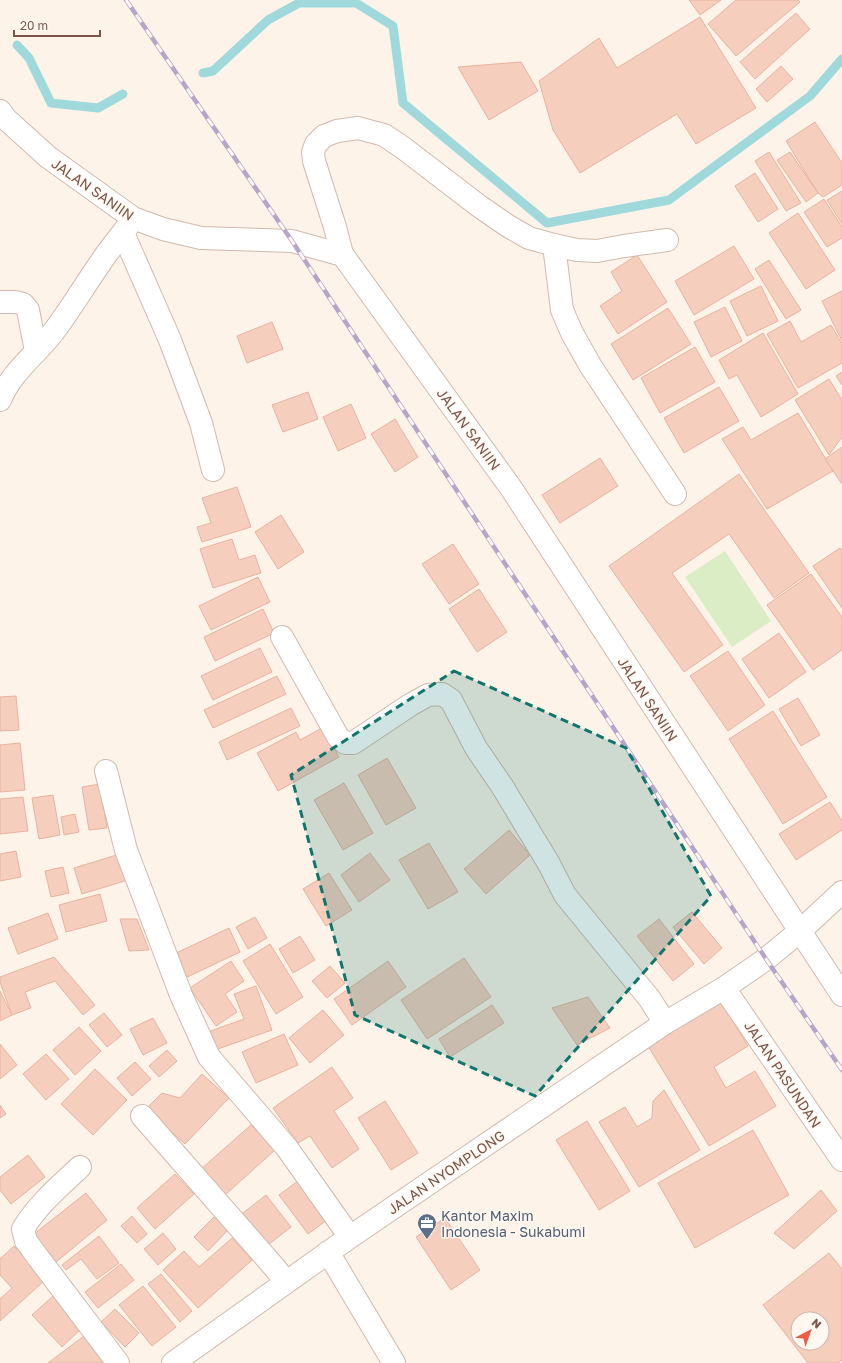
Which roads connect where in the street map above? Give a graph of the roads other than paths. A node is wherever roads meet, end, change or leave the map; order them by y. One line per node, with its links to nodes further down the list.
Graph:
1 (0, 111): 2 (street, JALAN SANIIN)
2 (128, 226): 5 (street, JALAN SANIIN); 7 (street); 9 (street)
3 (667, 240): 4 (street)
4 (554, 245): 5 (street); 10 (street)
5 (342, 254): 14 (street, JALAN SANIIN)
6 (0, 302): 7 (street)
7 (36, 351): 8 (street)
8 (0, 400)
9 (213, 470)
10 (675, 494)
11 (282, 637): 17 (street)
12 (106, 772): 21 (street)
13 (842, 892): 14 (street, JALAN NYOMPLONG)
14 (800, 931): 15 (street, JALAN NYOMPLONG); 16 (street, JALAN SANIIN)
15 (724, 988): 17 (street, JALAN NYOMPLONG); 19 (street, JALAN PASUNDAN)
16 (842, 995)
17 (665, 1022): 21 (street, JALAN NYOMPLONG)
18 (142, 1116): 23 (street)
19 (842, 1160)
20 (80, 1167): 24 (street)
21 (350, 1237): 22 (street, JALAN NYOMPLONG)
22 (328, 1252): 23 (street, JALAN NYOMPLONG); 26 (street)
23 (286, 1282): 25 (street, JALAN NYOMPLONG)
24 (118, 1363)
25 (174, 1363)
26 (394, 1363)

